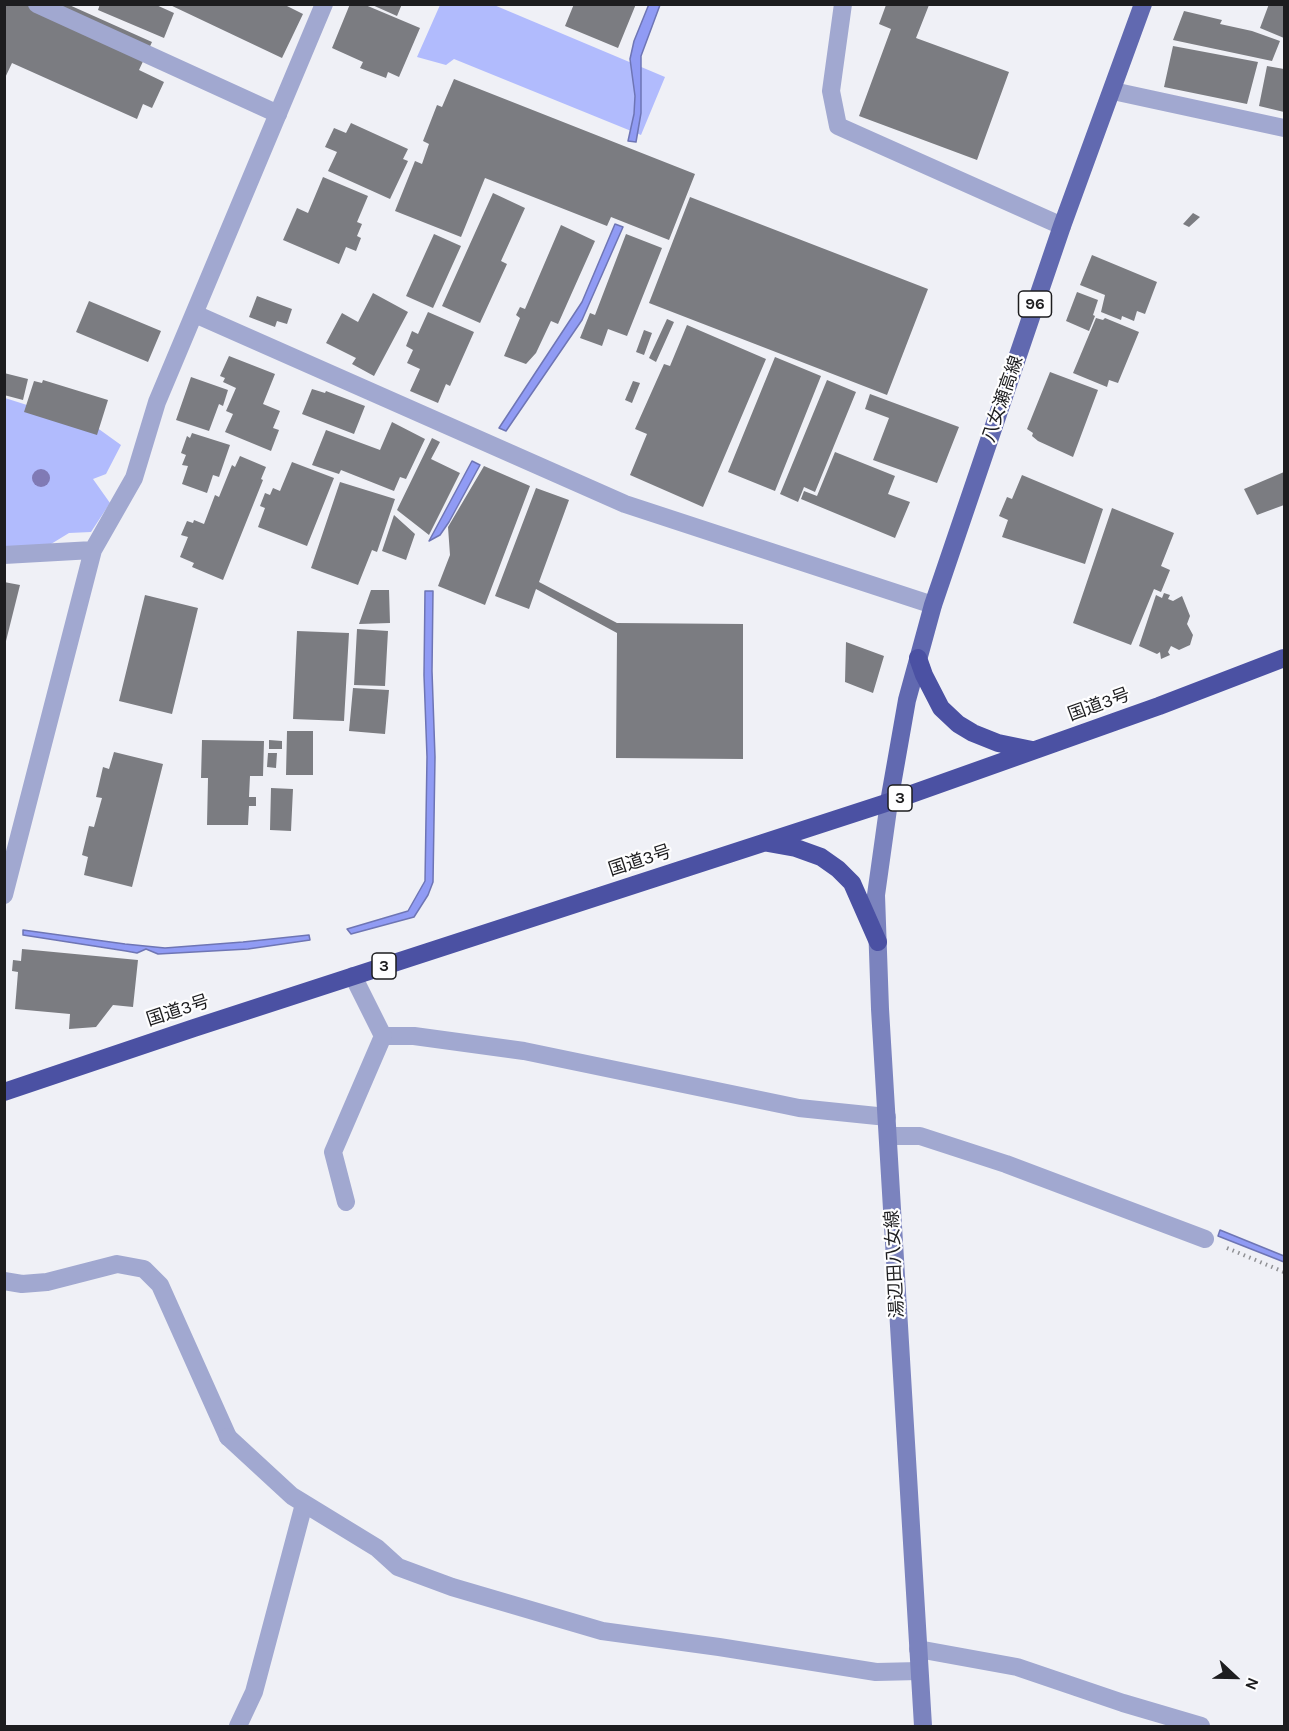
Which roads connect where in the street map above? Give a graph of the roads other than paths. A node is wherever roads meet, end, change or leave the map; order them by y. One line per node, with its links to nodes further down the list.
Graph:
1 (37, 4): 6 (street)
2 (324, 4): 6 (street)
3 (843, 4): 8 (street)
4 (1143, 4): 5 (main road, 八女瀬高線 / 96)
5 (1113, 91): 7 (street); 8 (main road, 八女瀬高線 / 96)
6 (278, 114): 9 (street)
7 (1284, 128)
8 (1062, 226): 12 (main road, 八女瀬高線 / 96)
9 (195, 314): 10 (street); 12 (street)
10 (93, 549): 11 (street); 18 (street)
11 (4, 555)
12 (933, 605): 13 (main road, 八女瀬高線 / 96)
13 (918, 658): 15 (highway); 16 (main road, 八女瀬高線 / 96)
14 (1284, 658): 15 (highway, 国道3号 / 3)
15 (1034, 750): 16 (highway, 国道3号 / 3)
16 (889, 802): 17 (highway, 国道3号 / 3); 19 (main road, 湯辺田八女線)
17 (765, 842): 19 (highway); 20 (highway, 国道3号 / 3)
18 (4, 895)
19 (878, 942): 23 (main road, 湯辺田八女線)
20 (353, 976): 21 (street); 22 (highway, 国道3号 / 3)
21 (383, 1036): 23 (street); 25 (street)
22 (4, 1092)
23 (887, 1117): 24 (main road, 湯辺田八女線)
24 (888, 1136): 26 (street); 29 (main road, 湯辺田八女線)
25 (346, 1202)
26 (1205, 1239)
27 (4, 1281): 28 (street)
28 (304, 1504): 30 (street); 31 (street)
29 (918, 1649): 30 (main road, 湯辺田八女線); 33 (street)
30 (919, 1671): 32 (main road, 湯辺田八女線)
31 (238, 1726)
32 (923, 1726)
33 (1201, 1726)

